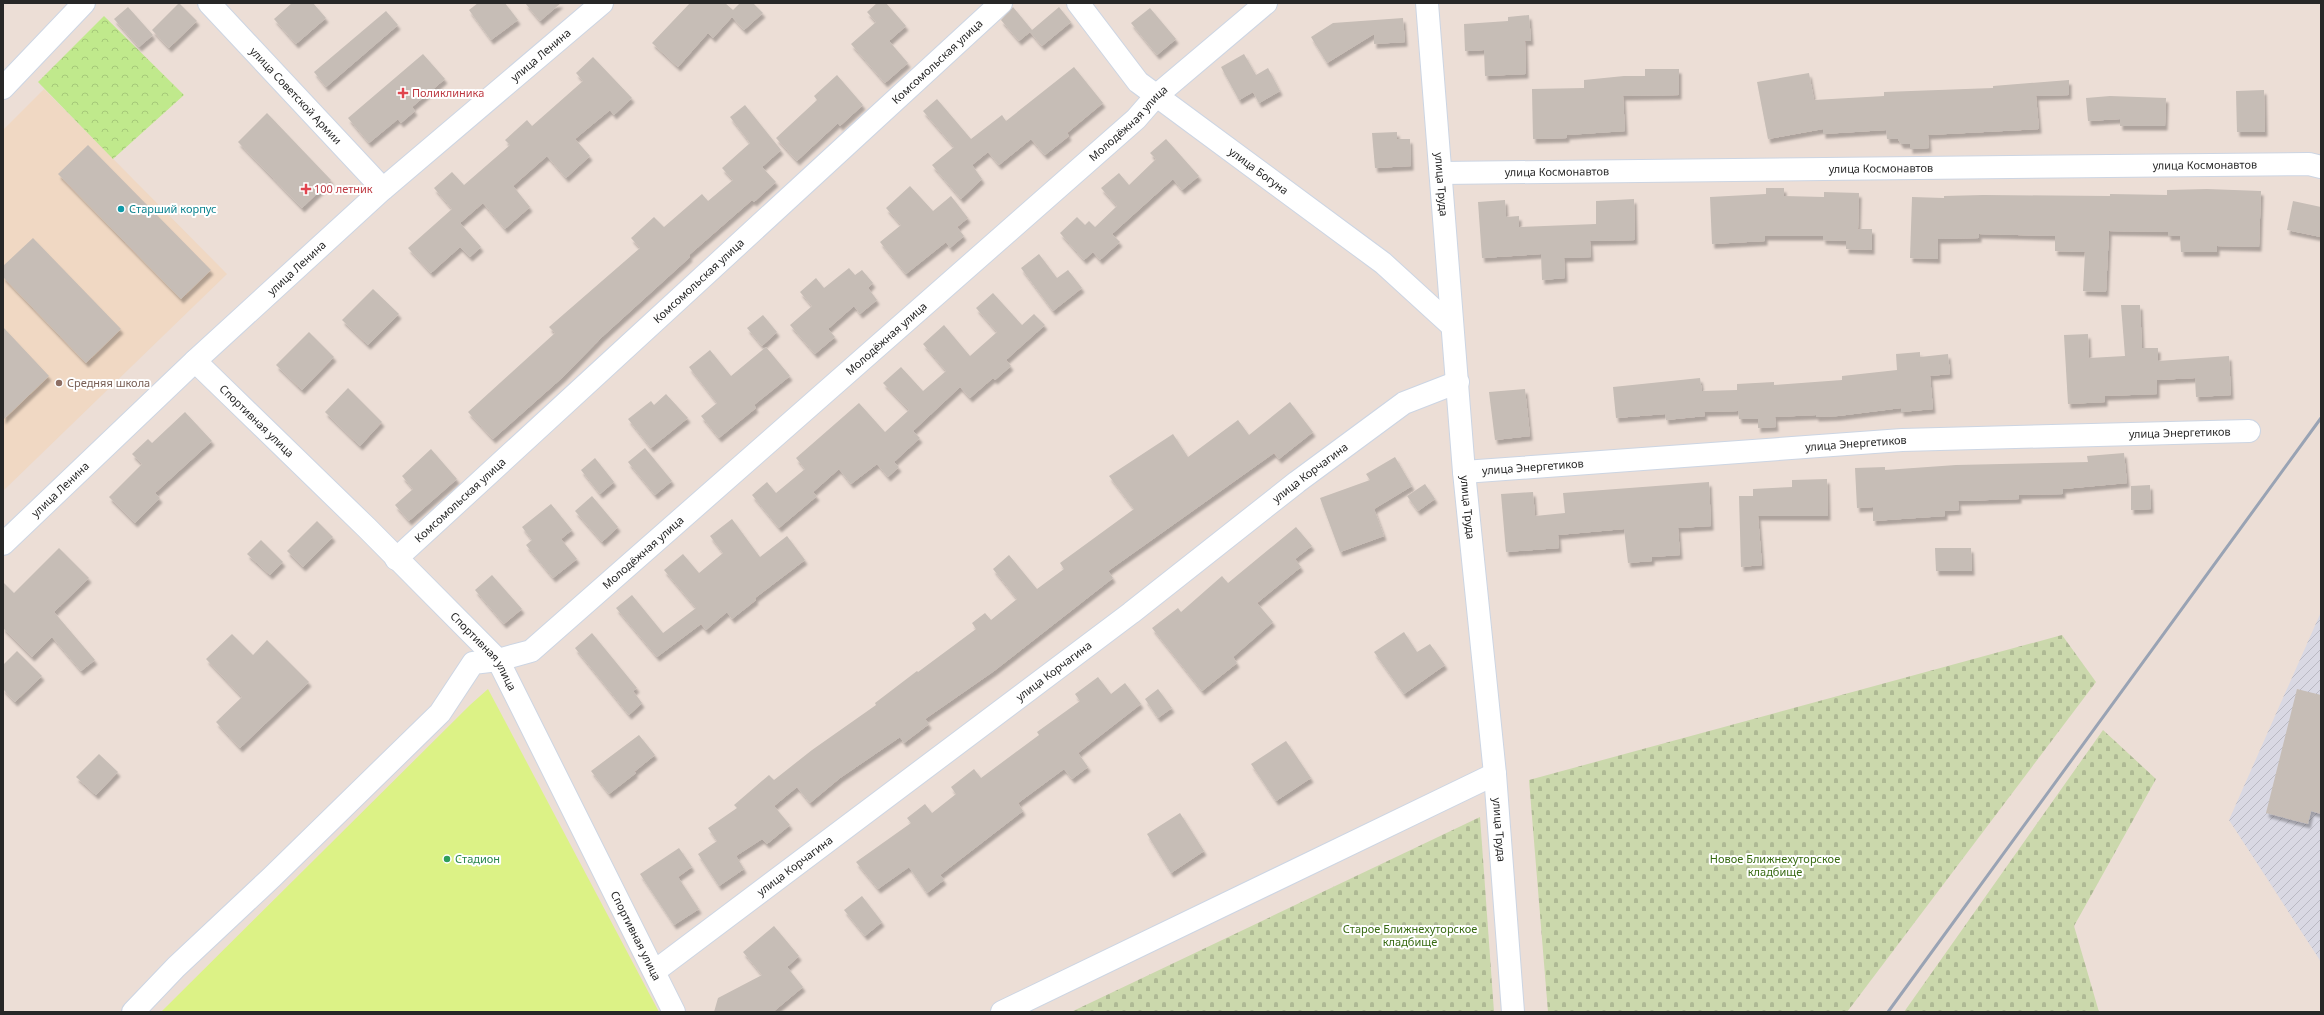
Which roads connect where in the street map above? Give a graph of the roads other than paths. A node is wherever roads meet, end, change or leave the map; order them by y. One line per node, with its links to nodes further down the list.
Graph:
1 (84, 3): 8 (street)
2 (209, 3): 12 (street, улица Советской Армии)
3 (602, 3): 12 (street, улица Ленина)
4 (1001, 3): 19 (street, Комсомольская улица)
5 (1078, 3): 9 (street, улица Богуна)
6 (1266, 3): 9 (street, Молодёжная улица)
7 (1427, 3): 11 (street, улица Труда)
8 (3, 88)
9 (1156, 96): 13 (street, улица Богуна); 20 (street, Молодёжная улица)
10 (2321, 167): 11 (street, улица Космонавтов)
11 (1441, 172): 13 (street, улица Труда)
12 (383, 189): 14 (street, улица Ленина)
13 (1452, 326): 15 (street, улица Труда)
14 (195, 361): 18 (street, улица Ленина); 19 (street, Спортивная улица)
15 (1458, 382): 17 (street, улица Труда); 22 (street, улица Корчагина)
16 (2249, 431): 17 (street, улица Энергетиков)
17 (1464, 472): 21 (street, улица Труда)
18 (3, 544)
19 (396, 559): 20 (street, Спортивная улица)
20 (498, 660): 22 (street, Спортивная улица); 23 (street, Молодёжная улица)
21 (1495, 774): 25 (street); 26 (street, улица Труда)
22 (656, 971): 24 (street, Спортивная улица)
23 (133, 1012)
24 (674, 1012)
25 (1002, 1012)
26 (1513, 1012)

